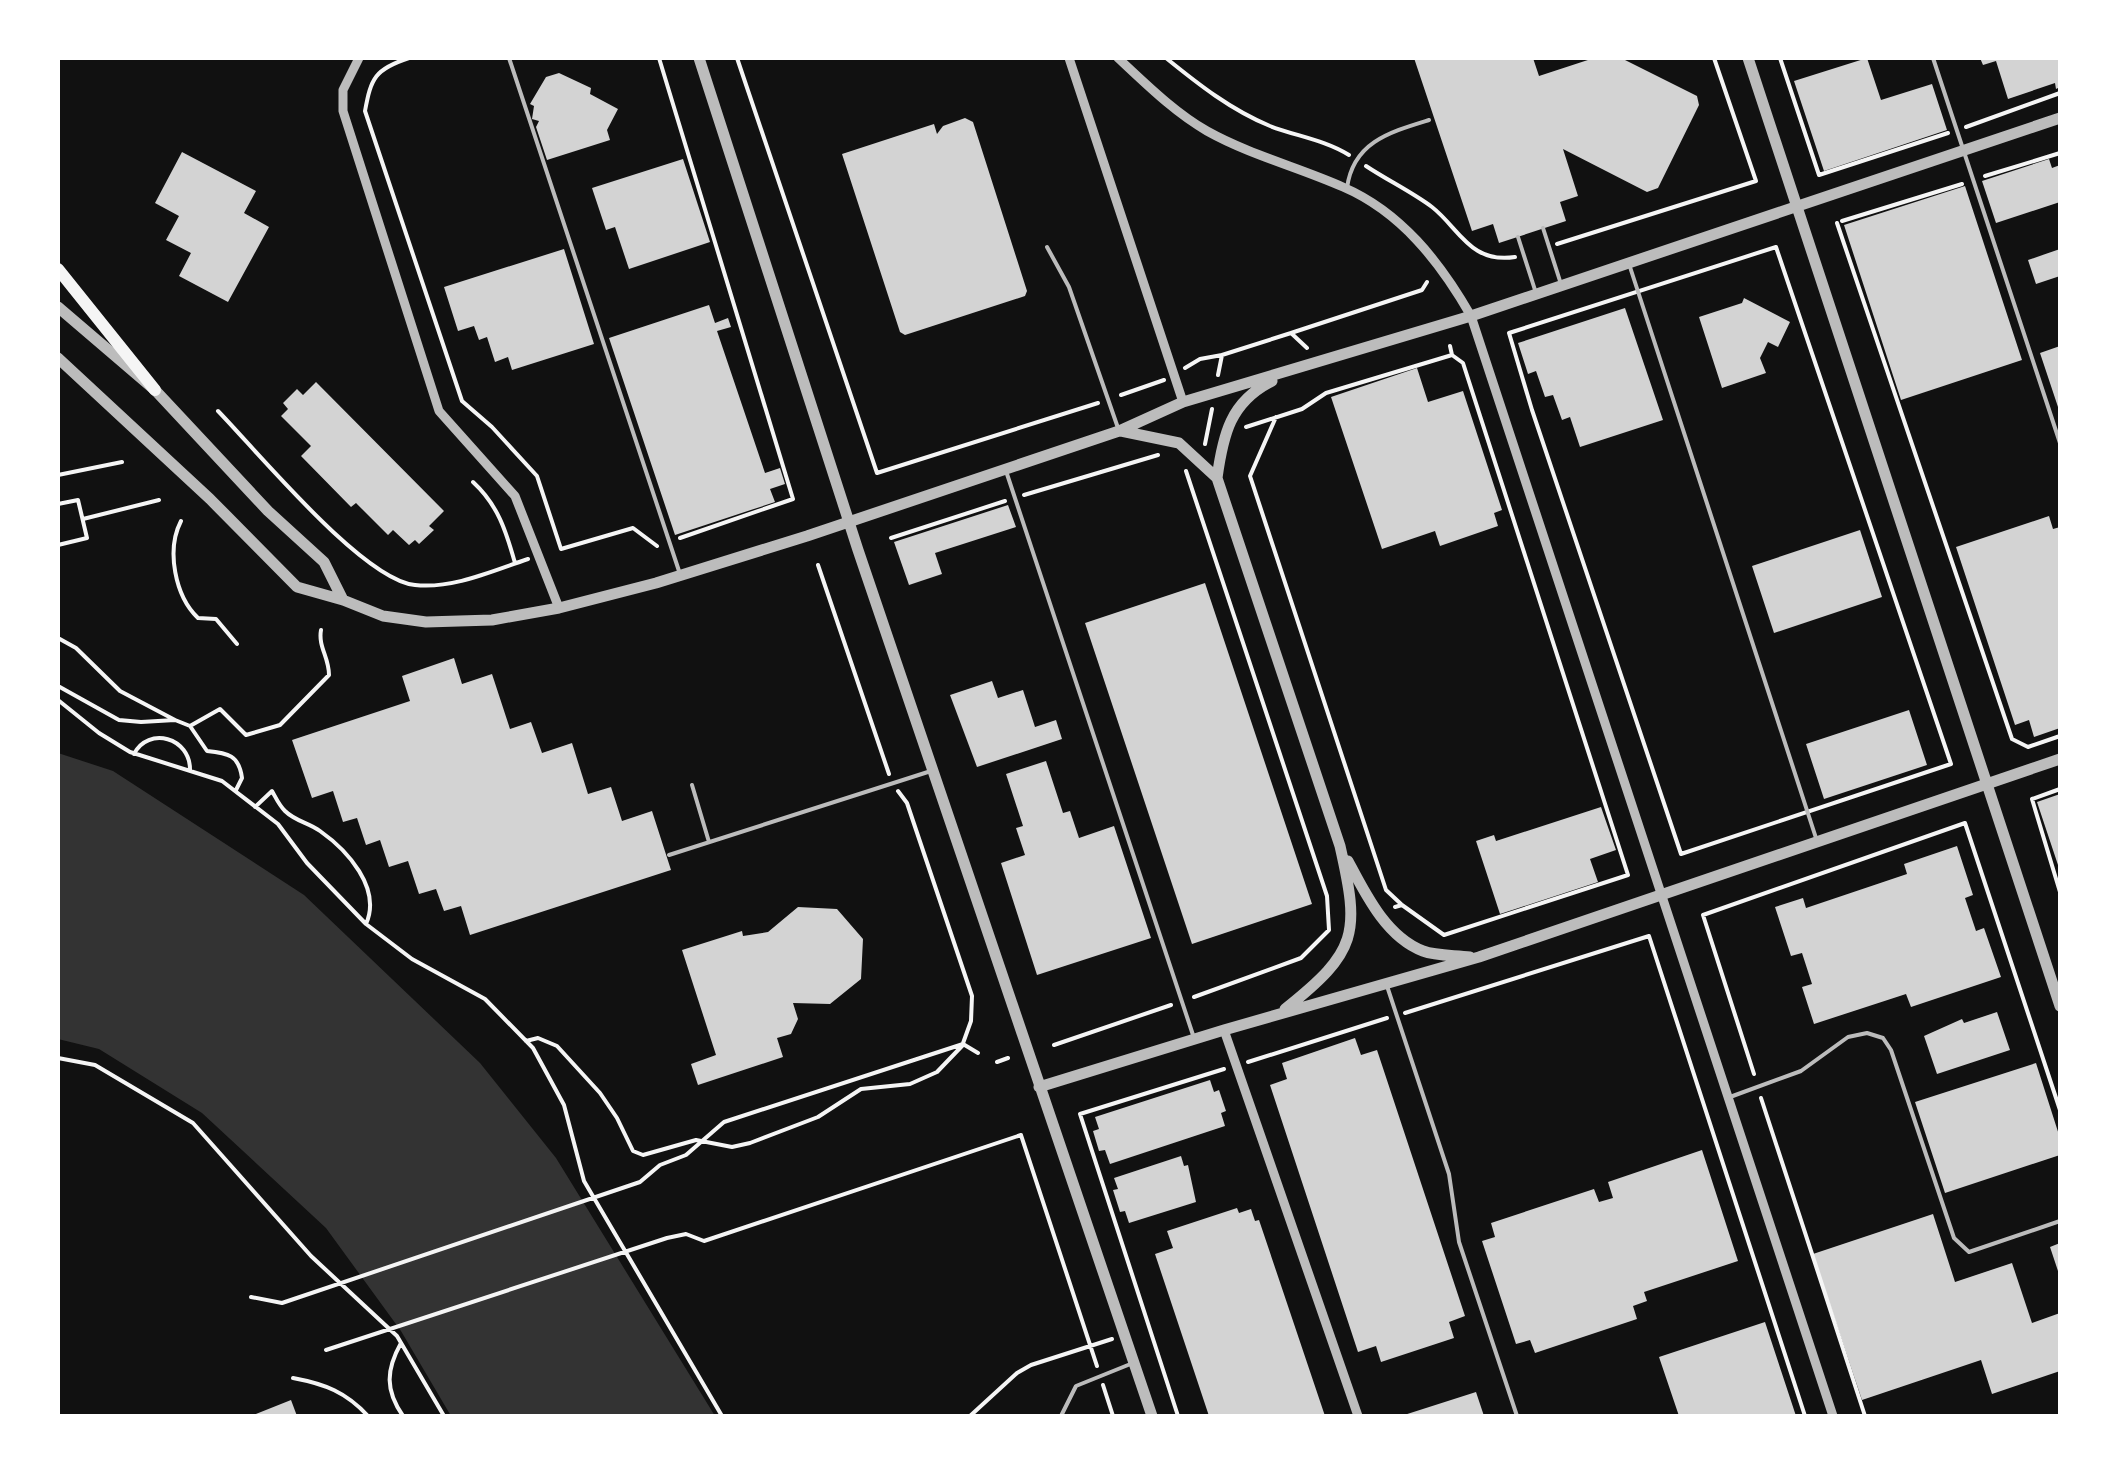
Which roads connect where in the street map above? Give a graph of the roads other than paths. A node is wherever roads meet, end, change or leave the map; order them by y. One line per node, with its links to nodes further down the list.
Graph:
1 (359, 58): 33 (street)
2 (509, 58): 31 (lane)
3 (699, 58): 30 (street)
4 (1069, 58): 25 (street)
5 (1118, 58): 11 (street)
6 (1748, 58): 12 (street)
7 (1933, 58): 10 (lane)
8 (2060, 118): 10 (street)
9 (1429, 120): 11 (lane)
10 (1963, 150): 12 (street); 27 (lane)
11 (1347, 188): 21 (street)
12 (1796, 204): 16 (street); 36 (street)
13 (1543, 228): 18 (lane)
14 (1518, 237): 19 (lane)
15 (1047, 247): 26 (lane)
16 (1628, 263): 18 (street); 39 (lane)
17 (58, 269): 24 (main road)
18 (1561, 286): 19 (street)
19 (1536, 294): 21 (street)
20 (58, 306): 24 (street)
21 (1471, 316): 23 (street); 42 (street)
22 (58, 358): 32 (street)
23 (1294, 371): 25 (street); 29 (street)
24 (155, 390): 32 (street)
25 (1183, 402): 26 (street)
26 (1119, 430): 28 (street); 29 (street)
27 (2060, 444)
28 (1004, 467): 30 (street); 48 (lane)
29 (1217, 478): 40 (street)
30 (850, 522): 31 (street); 35 (street)
31 (680, 576): 33 (street)
32 (343, 600): 33 (street)
33 (560, 608)
34 (2060, 760): 36 (street)
35 (932, 770): 38 (lane); 49 (street)
36 (1986, 784): 39 (street); 45 (street)
37 (692, 785): 38 (lane)
38 (709, 842): 41 (lane)
39 (1817, 842): 42 (street)
40 (1340, 846): 43 (street); 46 (street)
41 (669, 855)
42 (1661, 894): 43 (street); 50 (street)
43 (1479, 958): 44 (street)
44 (1386, 984): 46 (street); 56 (lane)
45 (2060, 1006)
46 (1278, 1014): 47 (street)
47 (1224, 1030): 48 (street); 55 (street)
48 (1194, 1039): 49 (street)
49 (1040, 1088): 52 (street)
50 (1730, 1097): 51 (lane); 57 (street)
51 (2060, 1221)
52 (1133, 1363): 53 (lane); 54 (street)
53 (1061, 1416)
54 (1152, 1416)
55 (1358, 1416)
56 (1517, 1416)
57 (1833, 1416)

